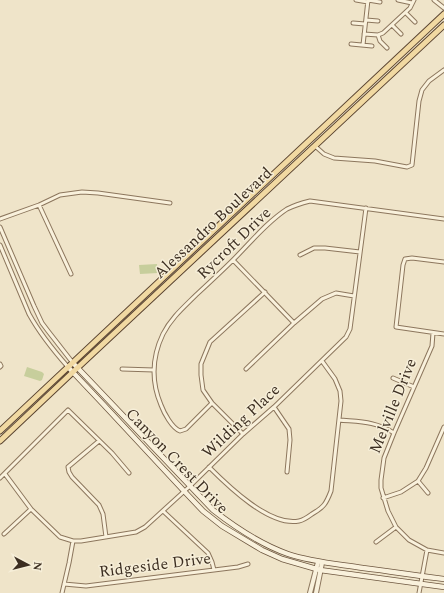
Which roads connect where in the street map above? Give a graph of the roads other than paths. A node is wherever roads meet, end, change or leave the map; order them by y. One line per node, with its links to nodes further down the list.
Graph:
1 (356, 0): 4 (street)
2 (398, 0): 6 (street)
3 (434, 0): 7 (street)
4 (368, 1): 5 (street); 10 (street)
5 (380, 2)
6 (413, 2): 8 (street)
7 (444, 8)
8 (406, 12): 12 (street); 14 (street)
9 (444, 14): 43 (main road, Alessandro Boulevard)
10 (366, 22): 11 (street); 13 (street); 16 (street)
11 (378, 22)
12 (415, 22)
13 (353, 23)
14 (392, 25): 17 (street); 18 (street)
15 (444, 25): 24 (main road, Alessandro Boulevard)
16 (364, 34): 18 (street); 20 (street)
17 (401, 34)
18 (378, 35): 22 (street)
19 (351, 44): 20 (street)
20 (363, 45): 21 (street)
21 (372, 46)
22 (387, 48)
23 (444, 70): 24 (street)
24 (315, 146): 45 (main road, Alessandro Boulevard)
25 (170, 203): 26 (street)
26 (39, 205): 29 (street); 36 (street)
27 (366, 208): 28 (street, Rycroft Drive); 32 (street, Wilding Place); 34 (street, Rycroft Drive)
28 (444, 219)
29 (0, 220)
30 (0, 227): 43 (street)
31 (0, 245): 44 (street)
32 (360, 252): 33 (street); 38 (street, Wilding Place)
33 (300, 254)
34 (233, 260): 37 (street); 48 (street, Rycroft Drive)
35 (444, 262): 40 (street)
36 (70, 274)
37 (265, 292): 39 (street); 52 (street)
38 (354, 296): 39 (street); 42 (street, Wilding Place)
39 (294, 322): 47 (street)
40 (433, 333): 41 (street); 51 (street, Melville Drive)
41 (444, 334)
42 (322, 361): 53 (street, Wilding Place); 54 (street)
43 (73, 363): 44 (main road, Alessandro Boulevard); 45 (main road, Canyon Crest Drive)
44 (68, 367): 49 (main road, Canyon Crest Drive); 56 (main road, Alessandro Boulevard)
45 (77, 368): 49 (main road, Alessandro Boulevard); 67 (main road, Canyon Crest Drive)
46 (122, 369): 48 (street)
47 (246, 369)
48 (154, 370): 52 (street, Rycroft Drive)
49 (73, 372): 60 (main road, Alessandro Boulevard); 68 (main road, Canyon Crest Drive)
50 (393, 378): 51 (street)
51 (414, 387): 57 (street, Melville Drive)
52 (212, 403): 58 (street)
53 (274, 407): 58 (street, Wilding Place); 62 (street)
54 (339, 420): 57 (street); 61 (street)
55 (444, 427): 66 (street)
56 (0, 431)
57 (394, 433): 70 (street, Melville Drive)
58 (243, 434): 61 (street, Wilding Place)
59 (99, 440): 63 (street); 64 (street); 75 (street)
60 (0, 441)
61 (209, 468): 67 (street, Wilding Place)
62 (288, 472)
63 (129, 473)
64 (4, 474): 65 (street); 71 (street)
65 (0, 478)
66 (418, 481): 69 (street); 70 (street)
67 (190, 486): 68 (street, Wilding Place); 80 (main road, Canyon Crest Drive)
68 (184, 491): 72 (street, Wilding Place); 83 (main road, Canyon Crest Drive)
69 (428, 493)
70 (383, 498): 73 (street, Melville Drive)
71 (31, 509): 74 (street); 76 (street)
72 (162, 511): 75 (street, Wilding Place); 82 (street)
73 (396, 527): 77 (street); 78 (street, Melville Drive)
74 (4, 534)
75 (106, 537): 76 (street, Wilding Place)
76 (73, 541): 86 (street)
77 (376, 542)
78 (427, 550): 79 (street, Melville Drive); 84 (street)
79 (444, 553)
80 (320, 562): 83 (street); 84 (main road, Canyon Crest Drive)
81 (248, 564): 82 (street, Ridgeside Drive)
82 (214, 570): 86 (street, Ridgeside Drive)
83 (318, 570): 87 (main road, Canyon Crest Drive); 90 (street); 91 (street)
84 (422, 576): 85 (main road, Canyon Crest Drive); 87 (street)
85 (444, 579)
86 (64, 584): 89 (street)
87 (420, 584): 88 (main road, Canyon Crest Drive); 92 (street)
88 (444, 586)
89 (62, 593)
90 (310, 593)
91 (316, 593)
92 (419, 593)

